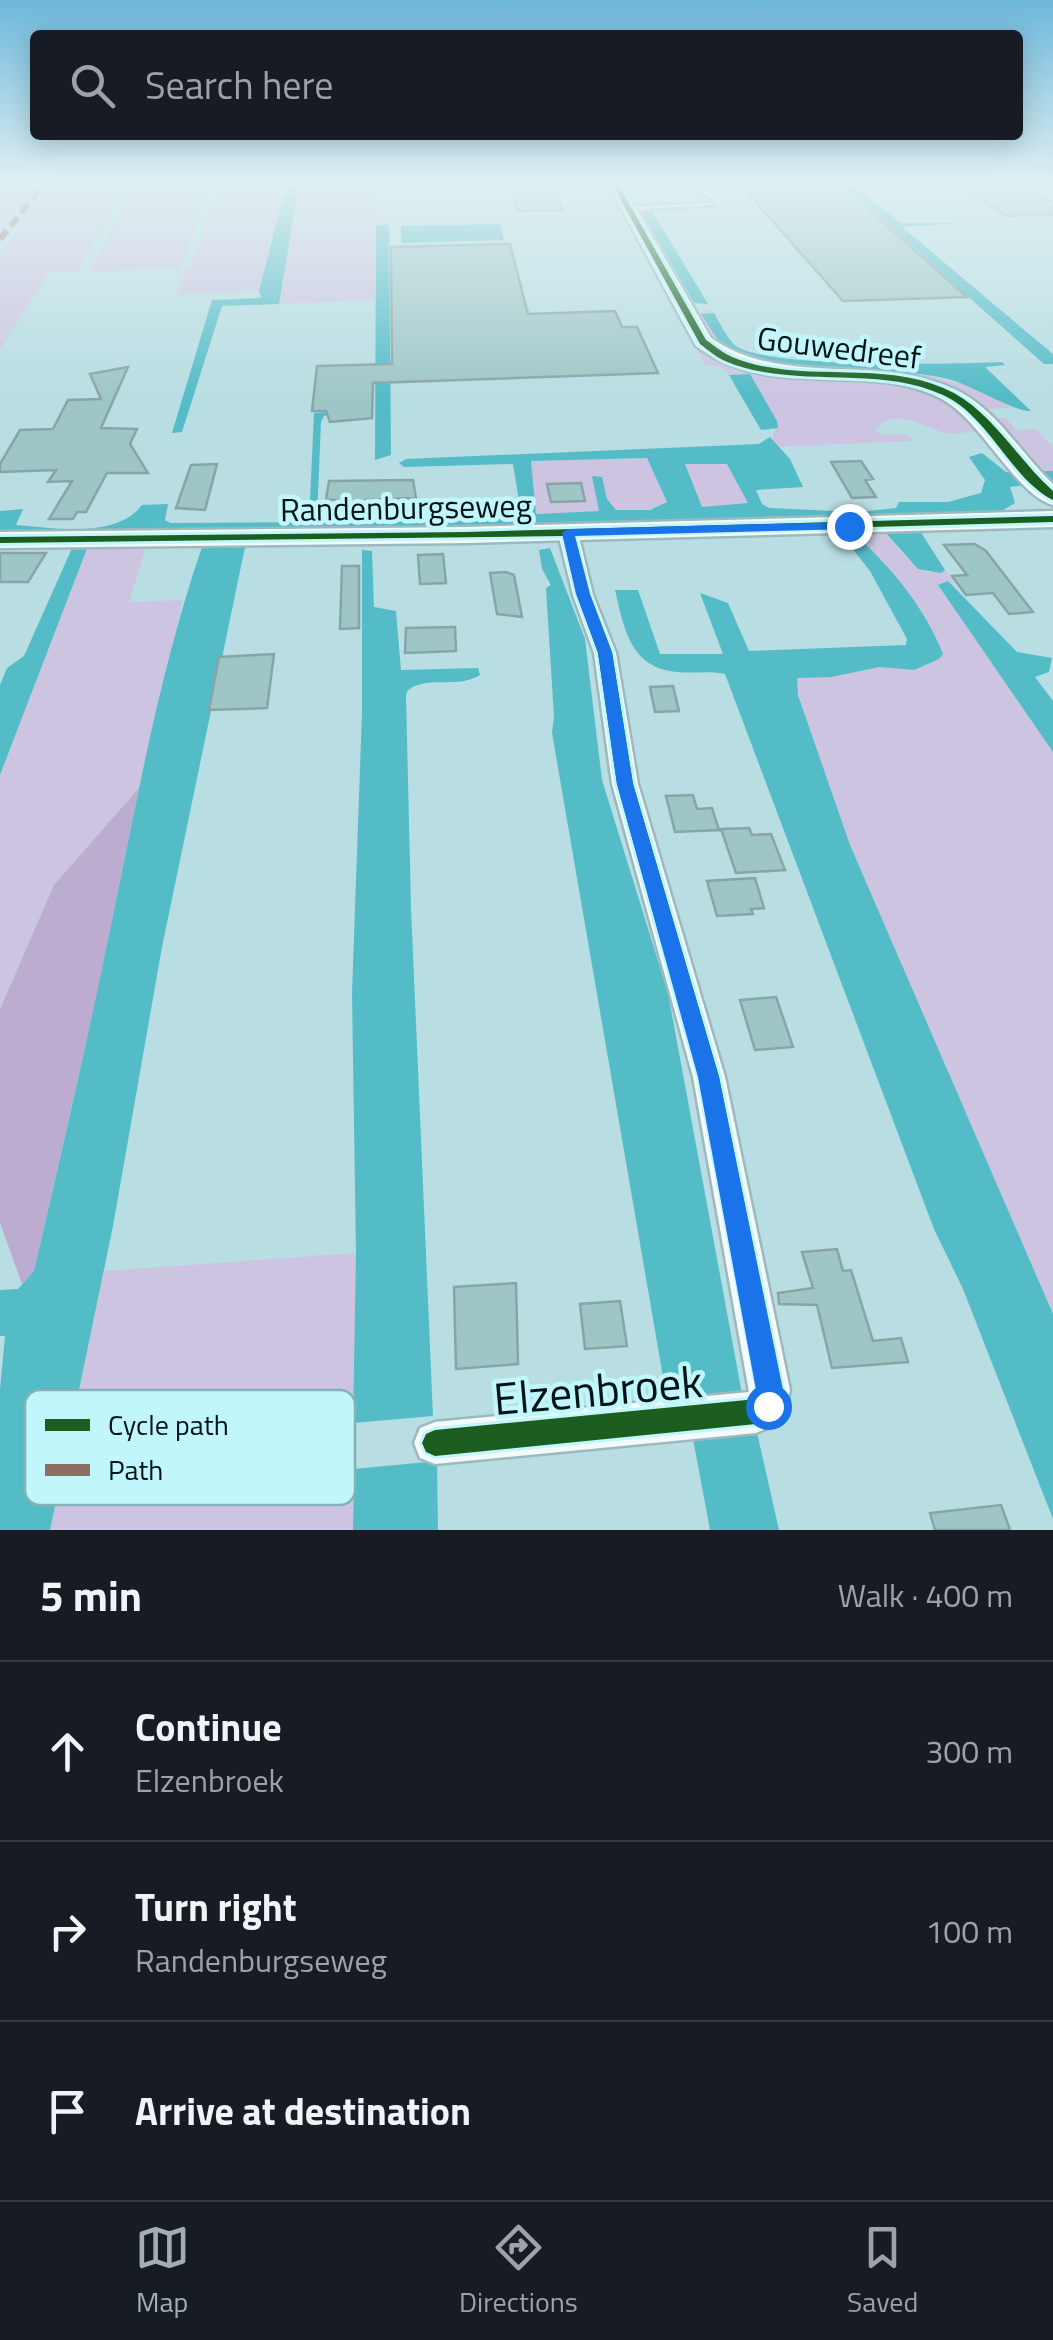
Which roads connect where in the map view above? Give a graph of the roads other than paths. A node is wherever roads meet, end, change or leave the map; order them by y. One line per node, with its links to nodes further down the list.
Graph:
1 (653, 253): 2 (street, Gouwedreef)
2 (1038, 484)
3 (1053, 519): 4 (street, Randenburgseweg)
4 (568, 533): 5 (street, Randenburgseweg); 6 (street, Elzenbroek)
5 (0, 540)
6 (435, 1443)

